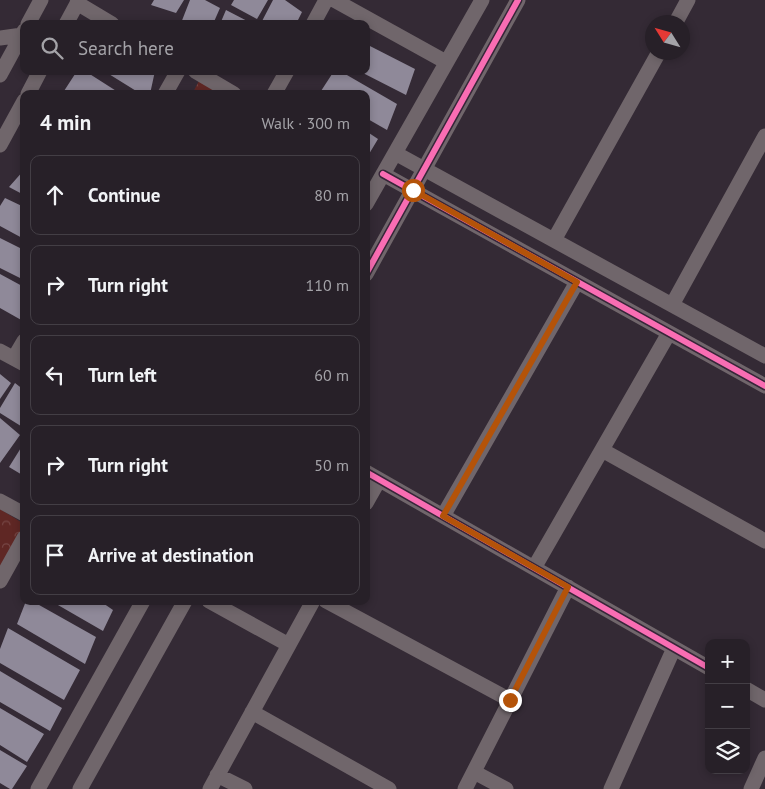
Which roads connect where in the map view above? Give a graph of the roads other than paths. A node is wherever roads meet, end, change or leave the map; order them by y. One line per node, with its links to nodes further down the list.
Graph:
1 (42, 0): 9 (street)
2 (326, 0): 12 (street)
3 (334, 0): 17 (street)
4 (482, 0): 17 (street)
5 (518, 0): 31 (street)
6 (688, 0): 8 (street)
7 (78, 2): 10 (street); 11 (street)
8 (680, 15)
9 (31, 20)
10 (68, 20)
11 (106, 20)
12 (315, 20)
13 (20, 32): 14 (street)
14 (0, 38)
15 (20, 39): 18 (street)
16 (655, 60): 35 (street)
17 (446, 62): 30 (street)
18 (0, 75)
19 (38, 75): 23 (street)
20 (176, 75): 24 (street)
21 (202, 75): 25 (street)
22 (285, 75): 26 (street)
23 (30, 90)
24 (167, 90)
25 (227, 90)
26 (276, 90)
27 (20, 108): 29 (street)
28 (765, 136): 38 (street)
29 (0, 145)
30 (396, 152): 31 (street); 32 (street)
31 (424, 169): 33 (street); 35 (street)
32 (384, 174): 33 (street); 34 (street)
33 (413, 190): 36 (street); 37 (street)
34 (370, 197)
35 (554, 240): 38 (street)
36 (370, 267)
37 (577, 282): 39 (street); 48 (street)
38 (672, 305): 41 (street)
39 (669, 333): 43 (street); 44 (street)
40 (0, 351): 42 (street)
41 (765, 356)
42 (19, 361)
43 (765, 386)
44 (602, 450): 49 (street); 51 (street)
45 (373, 476): 48 (street)
46 (0, 501): 47 (street)
47 (20, 512)
48 (443, 516): 51 (street)
49 (765, 541)
50 (20, 545): 52 (street)
51 (534, 568): 53 (street)
52 (0, 581)
53 (568, 587): 60 (street); 63 (street)
54 (141, 605): 69 (street)
55 (183, 605): 70 (street)
56 (216, 605): 59 (street)
57 (311, 605): 59 (street)
58 (333, 605): 63 (street)
59 (289, 645): 65 (street)
60 (674, 648): 61 (street); 76 (street)
61 (705, 666)
62 (750, 691): 64 (street)
63 (510, 700): 67 (street)
64 (765, 700)
65 (252, 712): 68 (street); 73 (street)
66 (765, 758): 77 (street)
67 (474, 772): 74 (street); 75 (street)
68 (217, 775): 71 (street); 72 (street)
69 (38, 789)
70 (80, 789)
71 (210, 789)
72 (246, 789)
73 (389, 789)
74 (465, 789)
75 (506, 789)
76 (611, 789)
77 (752, 789)

